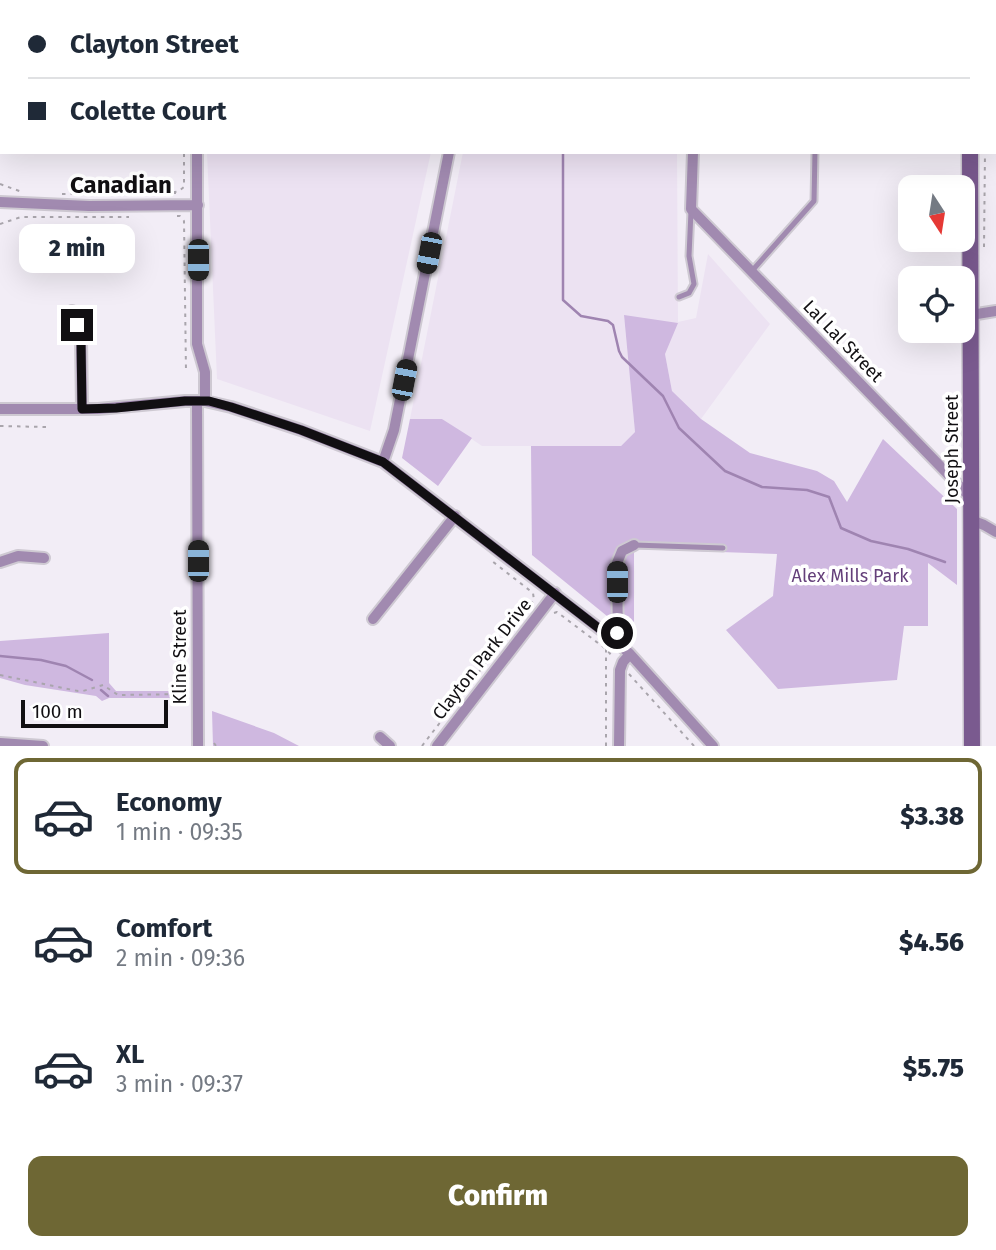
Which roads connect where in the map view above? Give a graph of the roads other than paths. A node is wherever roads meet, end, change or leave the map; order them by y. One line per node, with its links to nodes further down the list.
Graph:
1 (197, 154): 7 (street, Kline Street)
2 (449, 154): 19 (street)
3 (693, 154): 8 (street)
4 (815, 154): 10 (lane)
5 (970, 154): 9 (street, Joseph Street)
6 (0, 202): 7 (street)
7 (198, 205): 16 (street, Kline Street)
8 (691, 209): 10 (street, Lal Lal Street); 11 (lane)
9 (971, 266)
10 (751, 272): 20 (street, Lal Lal Street)
11 (679, 297)
12 (72, 311): 18 (street)
13 (996, 311): 14 (street)
14 (975, 314)
15 (971, 343): 20 (street, Joseph Street)
16 (201, 401): 18 (street); 19 (street); 35 (street, Kline Street)
17 (0, 409): 18 (street)
18 (82, 409)
19 (383, 462): 21 (street)
20 (971, 498): 22 (street, Joseph Street)
21 (455, 516): 28 (street); 29 (street)
22 (971, 520): 23 (street); 40 (street, Joseph Street)
23 (996, 532)
24 (634, 545): 25 (lane); 30 (street)
25 (723, 548)
26 (44, 558): 27 (street)
27 (0, 562)
28 (555, 593): 30 (street); 37 (street, Clayton Park Drive)
29 (373, 619)
30 (618, 643): 31 (street)
31 (630, 654): 38 (street); 39 (street)
32 (380, 737): 36 (street)
33 (0, 743): 34 (street)
34 (43, 746)
35 (198, 746)
36 (390, 746)
37 (437, 746)
38 (619, 746)
39 (713, 746)
40 (972, 746)

